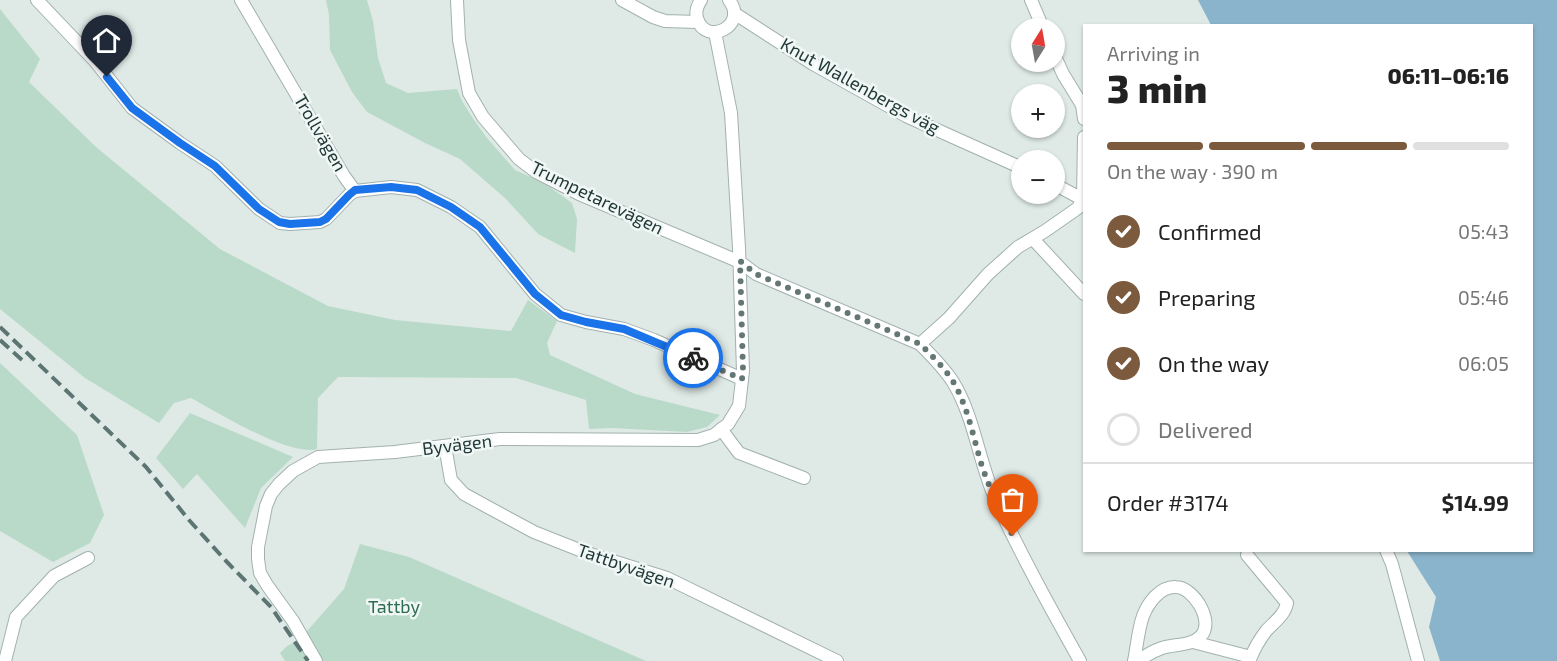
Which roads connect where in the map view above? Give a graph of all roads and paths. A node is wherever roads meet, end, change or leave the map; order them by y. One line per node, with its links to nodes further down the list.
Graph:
1 (37, 0): 15 (street)
2 (241, 0): 15 (street, Trollvägen)
3 (457, 0): 20 (street, Trumpetarevägen)
4 (622, 0): 10 (street)
5 (701, 0): 10 (street)
6 (729, 0): 8 (street)
7 (1031, 0): 9 (street)
8 (734, 13): 11 (street); 14 (street, Knut Wallenbergs väg)
9 (1039, 18)
10 (698, 22): 11 (street)
11 (715, 32): 20 (street)
12 (1062, 72): 13 (street)
13 (1083, 112)
14 (1011, 163)
15 (355, 190): 23 (street, Trollvägen)
16 (1065, 190): 17 (street)
17 (1083, 198)
18 (1083, 200): 19 (street)
19 (1033, 238): 21 (street); 22 (street)
20 (740, 261): 22 (street, Trumpetarevägen); 23 (street)
21 (1083, 293)
22 (920, 344): 34 (street)
23 (742, 379): 24 (street)
24 (722, 429): 25 (street, Byvägen); 26 (street)
25 (445, 447): 32 (street, Byvägen); 33 (street, Tattbyvägen)
26 (804, 478)
27 (1387, 552): 36 (street)
28 (1247, 555): 30 (street)
29 (88, 558): 31 (street)
30 (1193, 642): 35 (street); 35 (street)
31 (5, 661)
32 (316, 661)
33 (837, 661)
34 (1080, 661)
35 (1136, 661)
36 (1418, 661)

